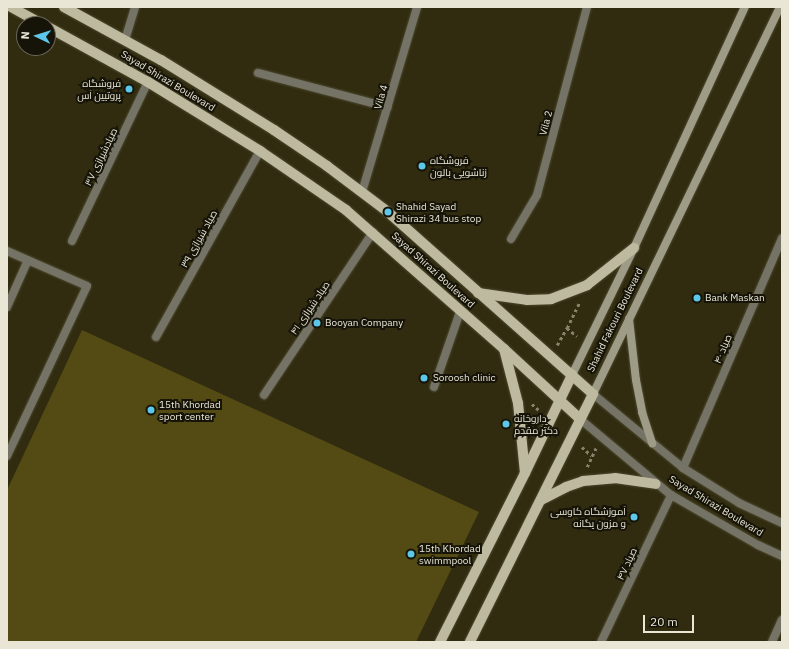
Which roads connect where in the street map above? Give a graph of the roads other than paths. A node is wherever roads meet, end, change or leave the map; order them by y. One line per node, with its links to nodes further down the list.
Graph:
1 (11, 7): 8 (main road)
2 (64, 7): 10 (main road, Sayad Shirazi Boulevard)
3 (135, 7): 10 (street)
4 (417, 7): 13 (street, Vila 4)
5 (588, 7): 18 (street, Vila 2)
6 (745, 7): 20 (main road, Shahid Fakouri Boulevard)
7 (780, 7): 26 (main road, Shahid Fakouri Boulevard)
8 (27, 16)
9 (56, 31): 12 (main road, Sayad Shirazi Boulevard)
10 (125, 40): 15 (main road, Sayad Shirazi Boulevard)
11 (258, 73): 13 (street)
12 (148, 82): 14 (main road, Sayad Shirazi Boulevard); 19 (street, صیادشیرازی ۳۷)
13 (388, 107): 15 (street, Vila 4)
14 (260, 151): 16 (main road, Sayad Shirazi Boulevard); 27 (street, صیاد شیرازی ۳۹)
15 (362, 192): 23 (main road, Sayad Shirazi Boulevard)
16 (373, 232): 25 (main road, Sayad Shirazi Boulevard); 32 (street, صیاد شیرازی ۴۱)
17 (782, 238): 37 (street, صیاد ۴۰)
18 (512, 239)
19 (72, 241)
20 (634, 248): 23 (main road); 29 (main road, Shahid Fakouri Boulevard)
21 (7, 251): 22 (street)
22 (28, 260): 24 (street); 36 (street)
23 (478, 293): 29 (main road, Sayad Shirazi Boulevard)
24 (7, 307)
25 (460, 312): 28 (main road, Sayad Shirazi Boulevard); 30 (street)
26 (629, 318): 31 (main road, Shahid Fakouri Boulevard); 35 (main road)
27 (156, 337)
28 (504, 349): 33 (main road, Sayad Shirazi Boulevard); 38 (main road)
29 (572, 375): 31 (main road, Sayad Shirazi Boulevard); 33 (main road)
30 (434, 387)
31 (593, 394): 34 (main road, Shahid Fakouri Boulevard); 35 (street, Sayad Shirazi Boulevard)
32 (264, 395)
33 (560, 401): 34 (main road, Sayad Shirazi Boulevard); 38 (main road)
34 (580, 419): 39 (street, Sayad Shirazi Boulevard); 41 (main road, Shahid Fakouri Boulevard)
35 (652, 444): 37 (street, Sayad Shirazi Boulevard)
36 (7, 456)
37 (683, 468): 42 (street, Sayad Shirazi Boulevard)
38 (525, 473): 45 (main road)
39 (656, 484): 40 (street, Sayad Shirazi Boulevard); 41 (main road)
40 (671, 495): 43 (street, Sayad Shirazi Boulevard); 47 (street, صیاد ۴۷)
41 (541, 500): 46 (main road, Shahid Fakouri Boulevard)
42 (782, 523)
43 (782, 556)
44 (782, 620): 48 (street)
45 (440, 642)
46 (470, 642)
47 (601, 642)
48 (772, 642)

